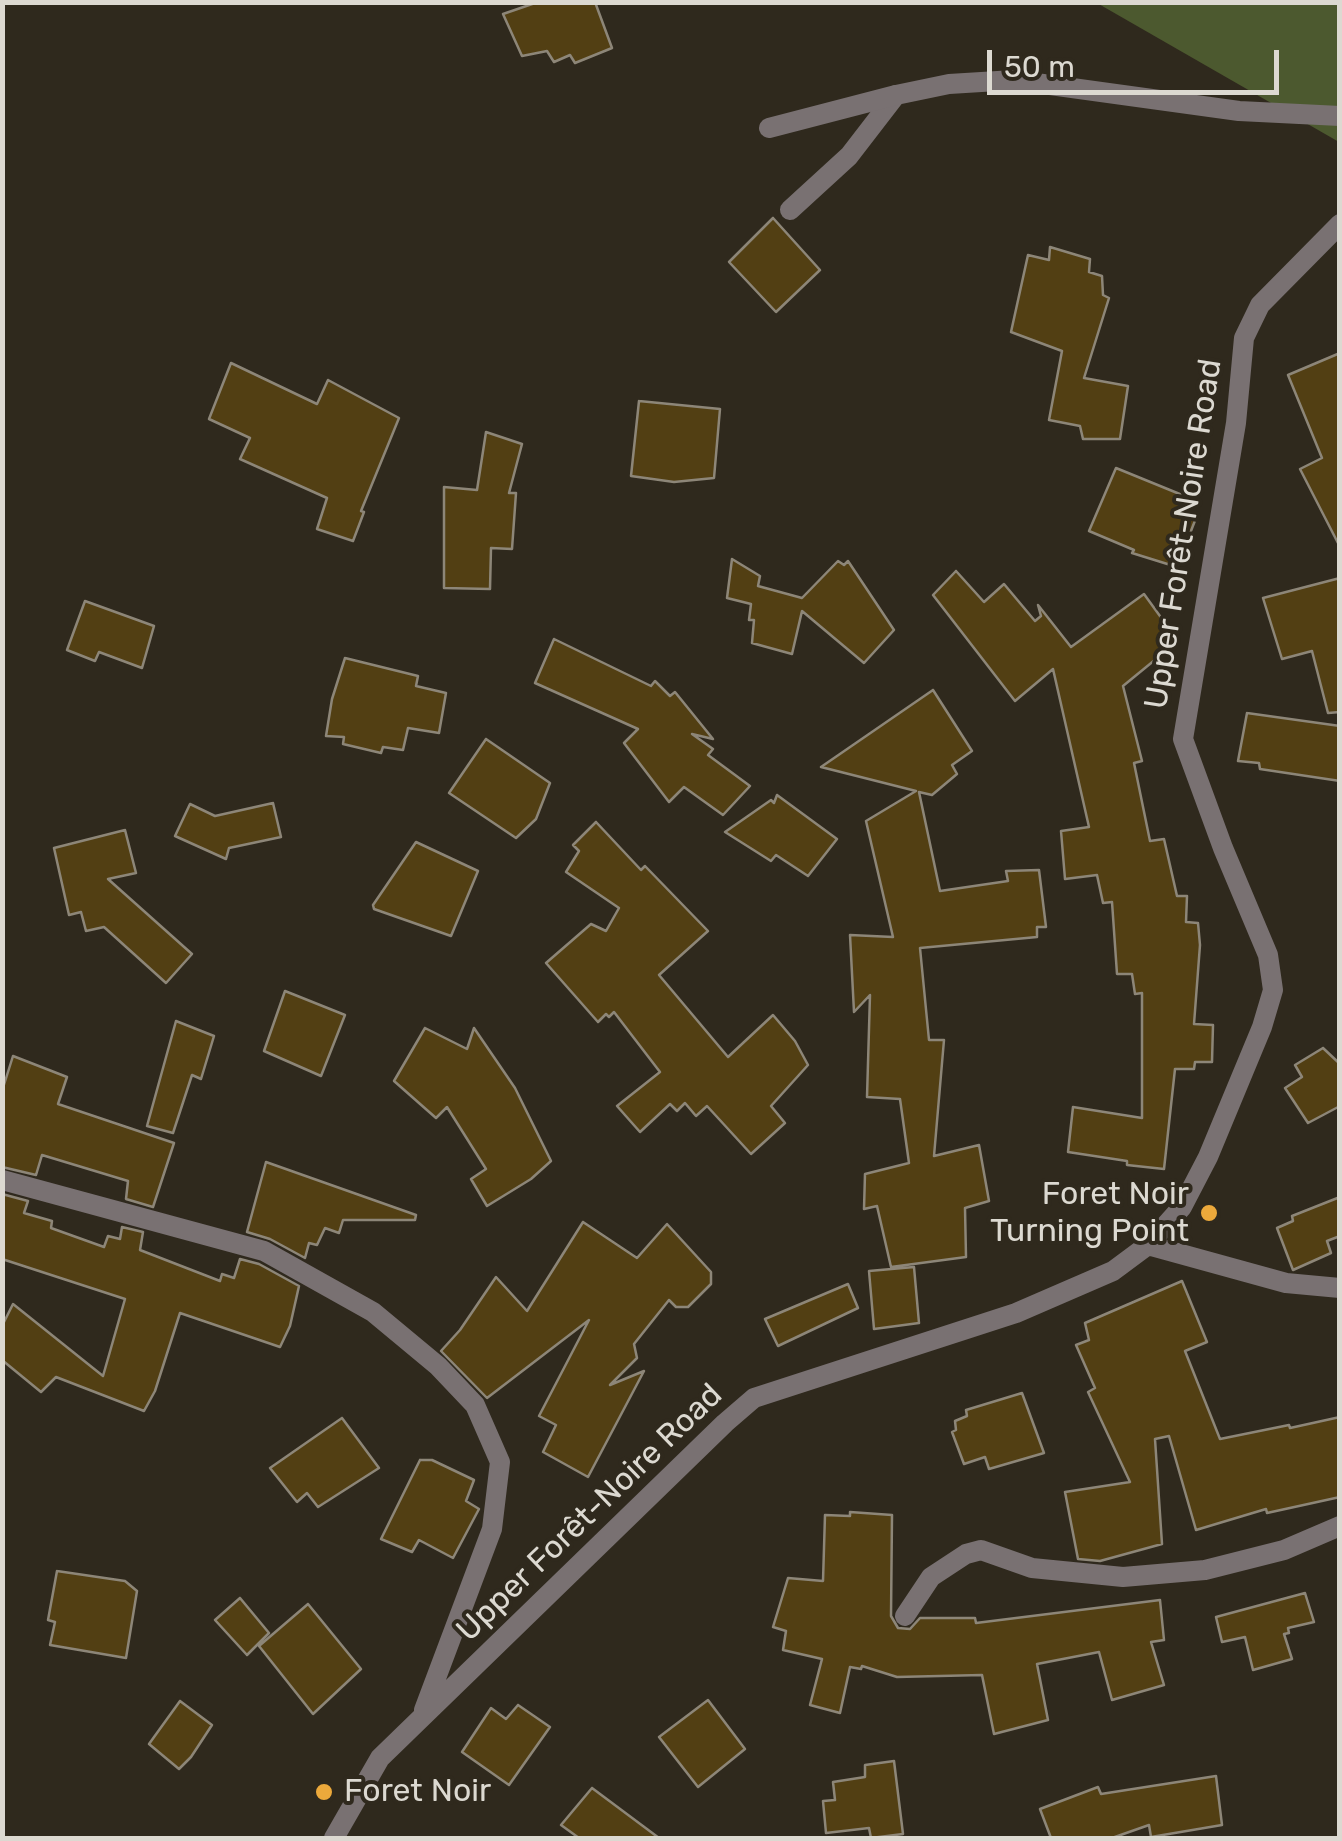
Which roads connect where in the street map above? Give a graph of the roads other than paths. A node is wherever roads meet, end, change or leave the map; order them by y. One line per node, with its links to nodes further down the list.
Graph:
1 (896, 94): 2 (street); 3 (street); 4 (street)
2 (1340, 116)
3 (770, 128)
4 (790, 210)
5 (1340, 224): 7 (street, Upper Forêt-Noire Road)
6 (2, 1180): 11 (street)
7 (1148, 1244): 8 (street); 11 (street, Upper Forêt-Noire Road)
8 (1340, 1288)
9 (1340, 1526): 10 (street)
10 (905, 1616)
11 (422, 1717): 12 (street, Upper Forêt-Noire Road)
12 (334, 1838)

